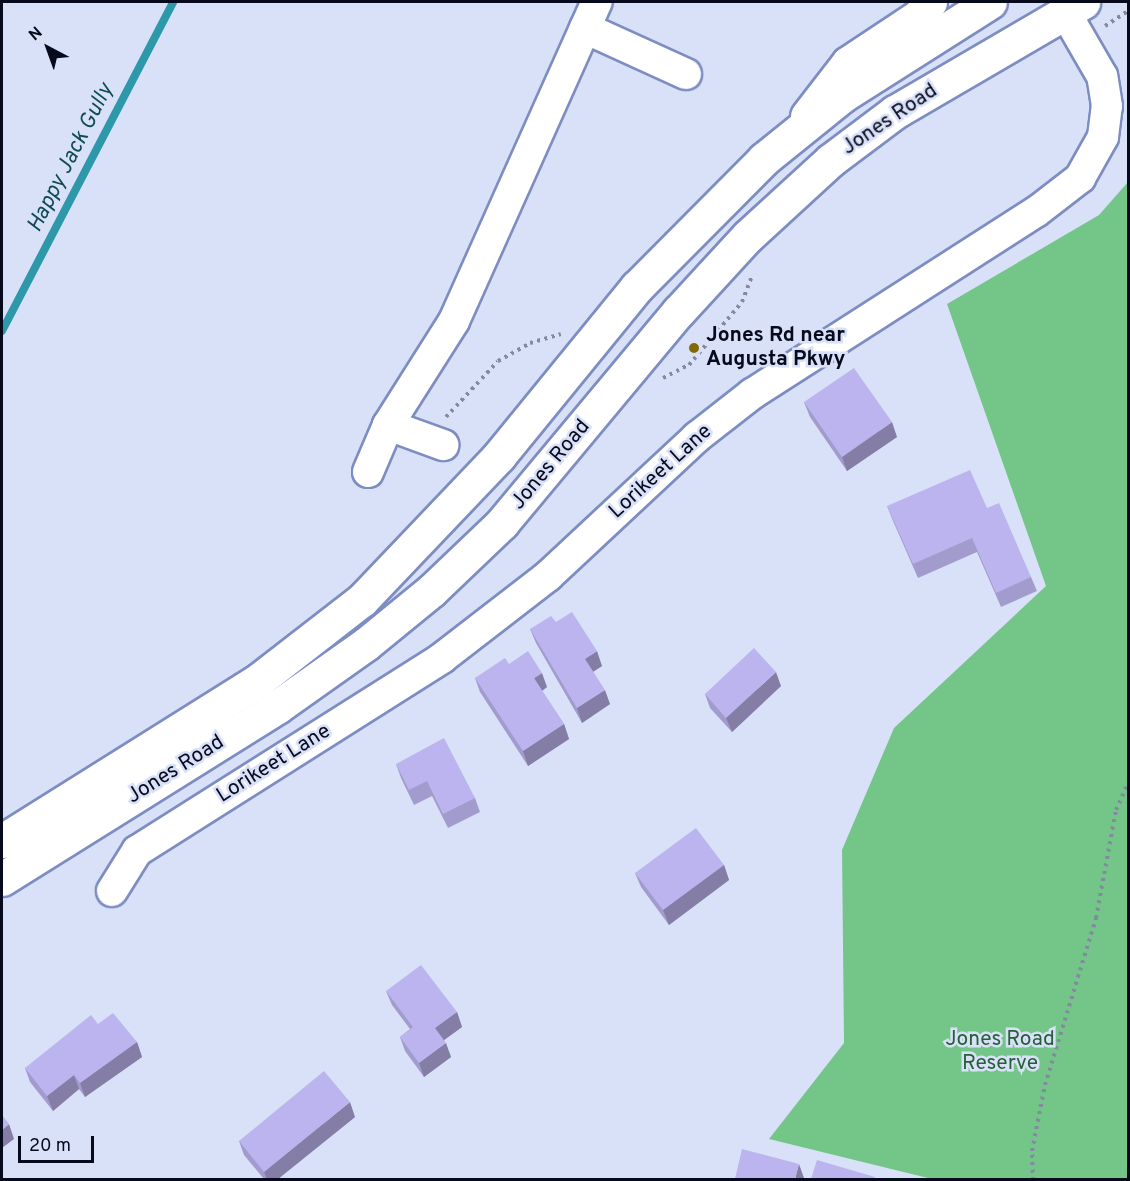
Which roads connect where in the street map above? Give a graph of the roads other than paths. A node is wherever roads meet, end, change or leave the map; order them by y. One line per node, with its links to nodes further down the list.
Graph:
1 (930, 2): 6 (main road)
2 (990, 2): 6 (main road, Jones Road)
3 (1066, 4): 11 (main road, Jones Road); 12 (street, Lorikeet Lane)
4 (591, 15): 5 (street); 7 (street)
5 (686, 74)
6 (795, 132): 10 (main road, Jones Road)
7 (388, 425): 8 (street); 9 (street)
8 (435, 441)
9 (368, 472)
10 (2, 841)
11 (2, 879)
12 (112, 891)

